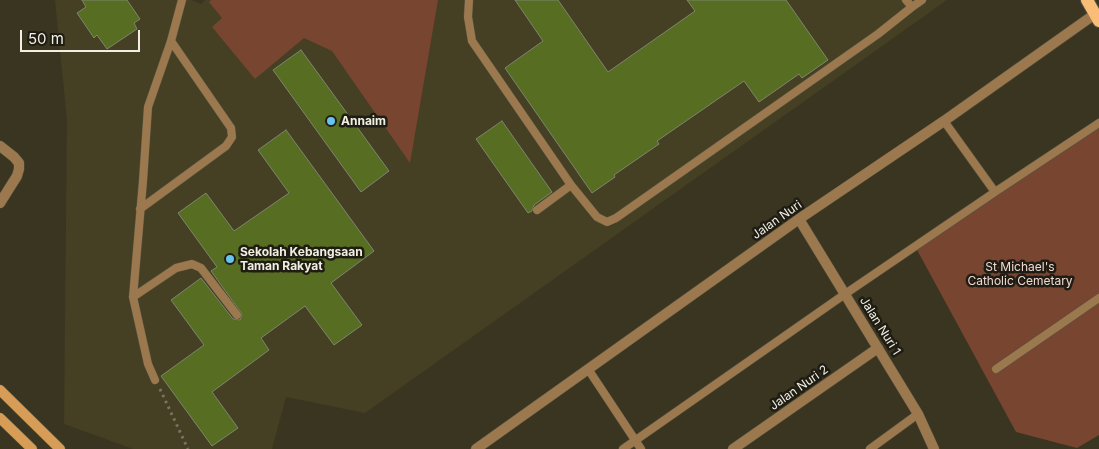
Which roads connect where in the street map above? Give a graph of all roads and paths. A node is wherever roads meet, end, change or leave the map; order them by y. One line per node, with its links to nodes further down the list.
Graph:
1 (182, 0): 8 (lane)
2 (470, 0): 12 (lane)
3 (906, 0): 6 (lane)
4 (922, 0): 6 (lane)
5 (1087, 0): 7 (main road)
6 (912, 7): 12 (lane)
7 (1097, 18): 9 (street, Jalan Nuri)
8 (171, 41): 15 (lane); 15 (lane)
9 (944, 120): 13 (lane); 17 (street, Jalan Nuri)
10 (1099, 123): 13 (lane)
11 (0, 146): 14 (street)
12 (571, 185): 16 (lane)
13 (995, 192): 18 (lane)
14 (0, 203)
15 (140, 209): 19 (lane)
16 (537, 210)
17 (800, 219): 18 (street, Jalan Nuri 1); 23 (street, Jalan Nuri)
18 (845, 294): 22 (street, Jalan Nuri 1); 29 (lane)
19 (133, 297): 21 (lane); 25 (lane)
20 (1099, 298): 24 (lane)
21 (237, 315)
22 (878, 348): 27 (street, Jalan Nuri 1); 36 (street, Jalan Nuri 2)
23 (588, 369): 29 (lane); 33 (street, Jalan Nuri)
24 (996, 369)
25 (155, 380): 32 (path)
26 (0, 390): 31 (main road)
27 (918, 414): 37 (lane); 38 (street, Jalan Nuri 1)
28 (0, 418): 30 (main road)
29 (635, 441): 34 (lane); 35 (lane)
30 (32, 449)
31 (60, 449)
32 (188, 449)
33 (476, 449)
34 (623, 449)
35 (641, 449)
36 (733, 449)
37 (870, 449)
38 (934, 449)

